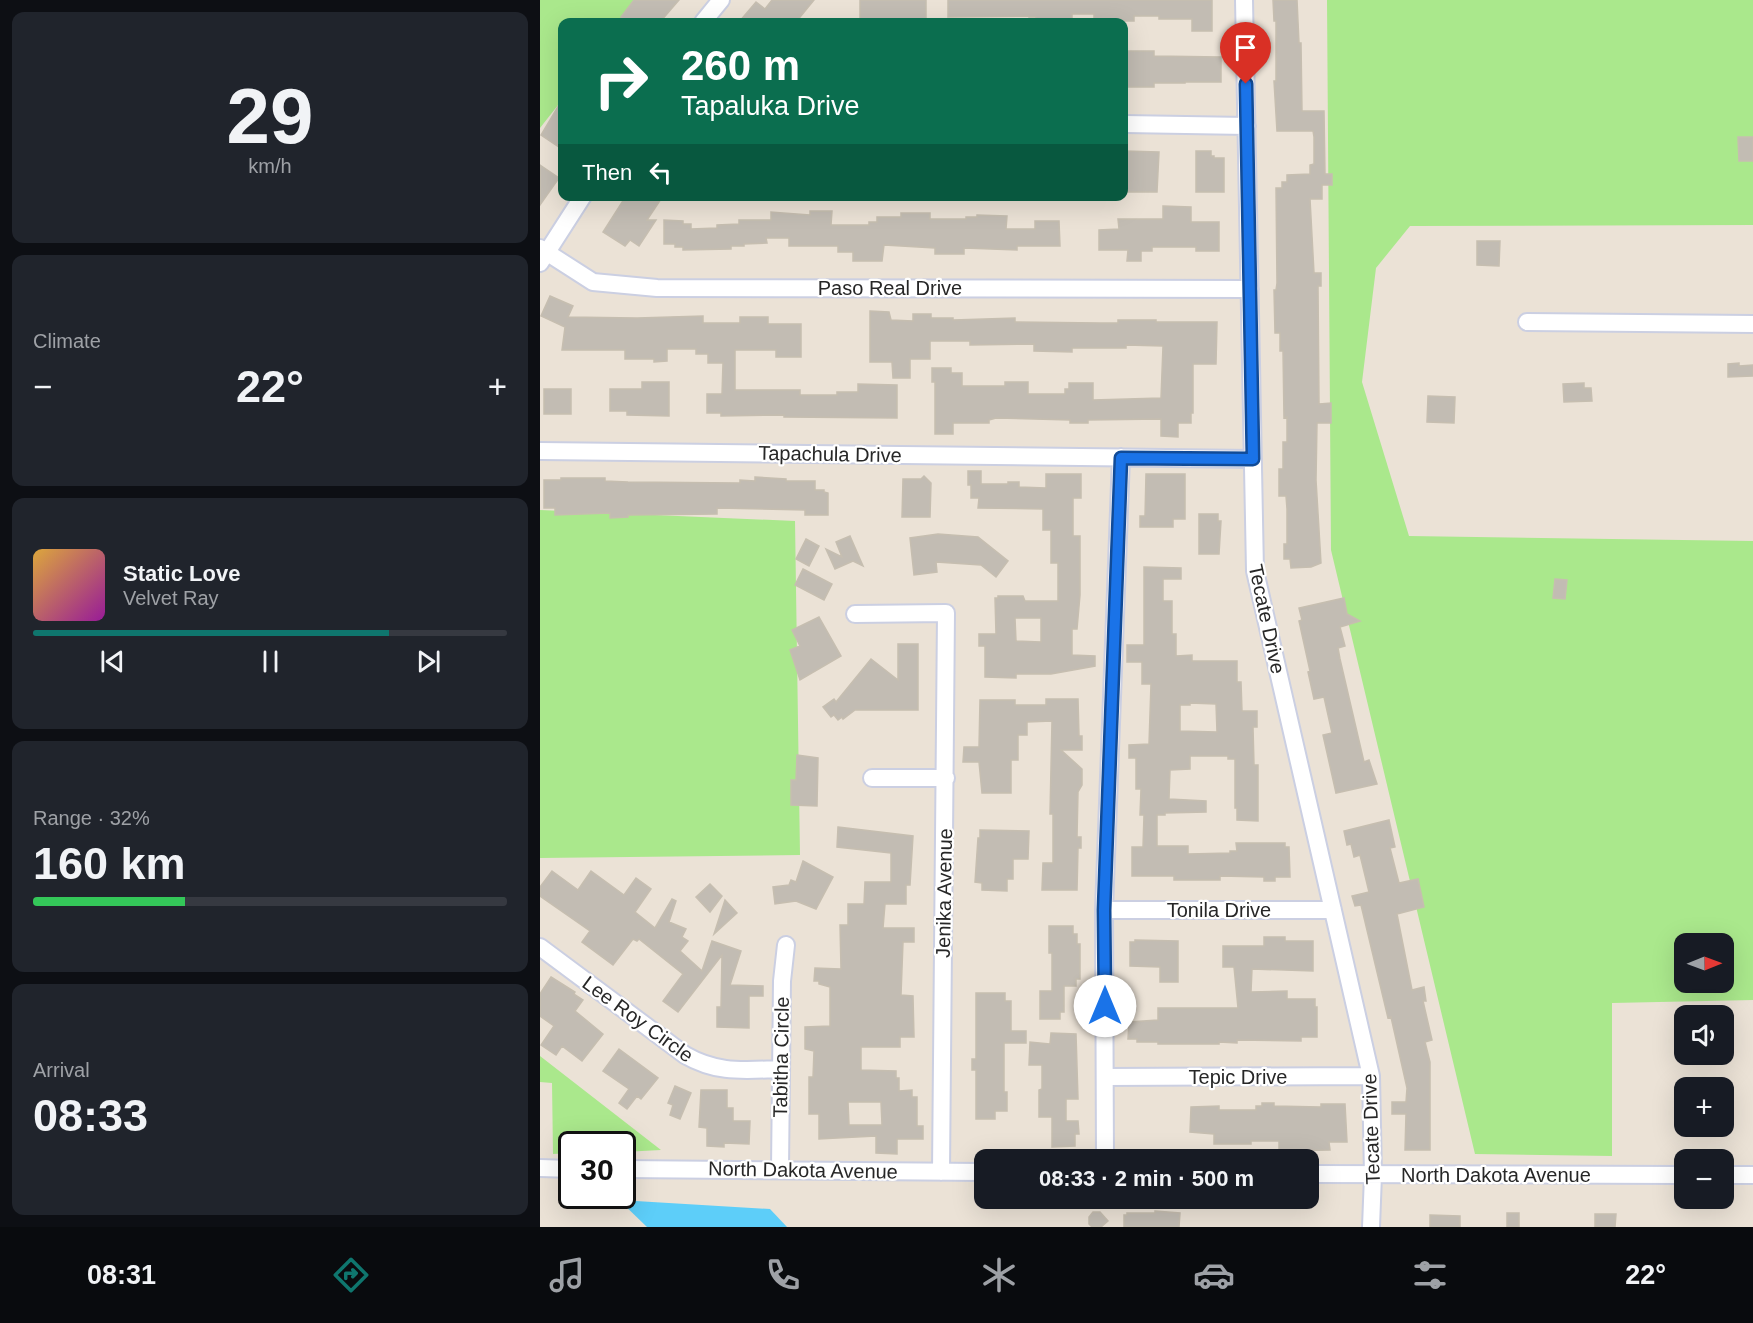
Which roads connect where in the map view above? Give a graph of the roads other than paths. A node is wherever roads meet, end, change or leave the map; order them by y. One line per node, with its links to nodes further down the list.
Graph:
1 (722, 0): 3 (street)
2 (1244, 0): 5 (street, Tecate Drive)
3 (706, 18)
4 (1128, 124): 5 (street)
5 (1247, 126): 8 (street, Tecate Drive)
6 (579, 201): 7 (street)
7 (542, 254): 8 (street, Paso Real Drive)
8 (1250, 289): 13 (street, Tecate Drive)
9 (1527, 322): 10 (street)
10 (1753, 324)
11 (540, 452): 12 (street, Tapachula Drive)
12 (1121, 458): 13 (street, Tapachula Drive); 17 (street)
13 (1253, 459): 18 (street, Tecate Drive)
14 (855, 614): 16 (street, Jenika Avenue)
15 (872, 778): 16 (street)
16 (946, 778): 29 (street, Jenika Avenue)
17 (1104, 910): 18 (street, Tonila Drive); 23 (street)
18 (1333, 910): 22 (street, Tecate Drive)
19 (786, 945): 21 (street, Tabitha Circle)
20 (540, 947): 21 (street, Lee Roy Circle)
21 (781, 1069): 28 (street, Tabitha Circle)
22 (1371, 1076): 23 (street, Tepic Drive); 32 (street, Tecate Drive)
23 (1105, 1077): 24 (street)
24 (1105, 1149)
25 (540, 1168): 26 (street)
26 (558, 1168)
27 (636, 1169): 28 (street, North Dakota Avenue)
28 (780, 1170): 29 (street, North Dakota Avenue)
29 (941, 1172): 30 (street, North Dakota Avenue)
30 (974, 1172)
31 (1319, 1174): 32 (street, North Dakota Avenue)
32 (1373, 1175): 33 (street, North Dakota Avenue); 36 (street, Tecate Drive)
33 (1674, 1175)
34 (1734, 1175): 35 (street)
35 (1753, 1176)
36 (1371, 1227)

